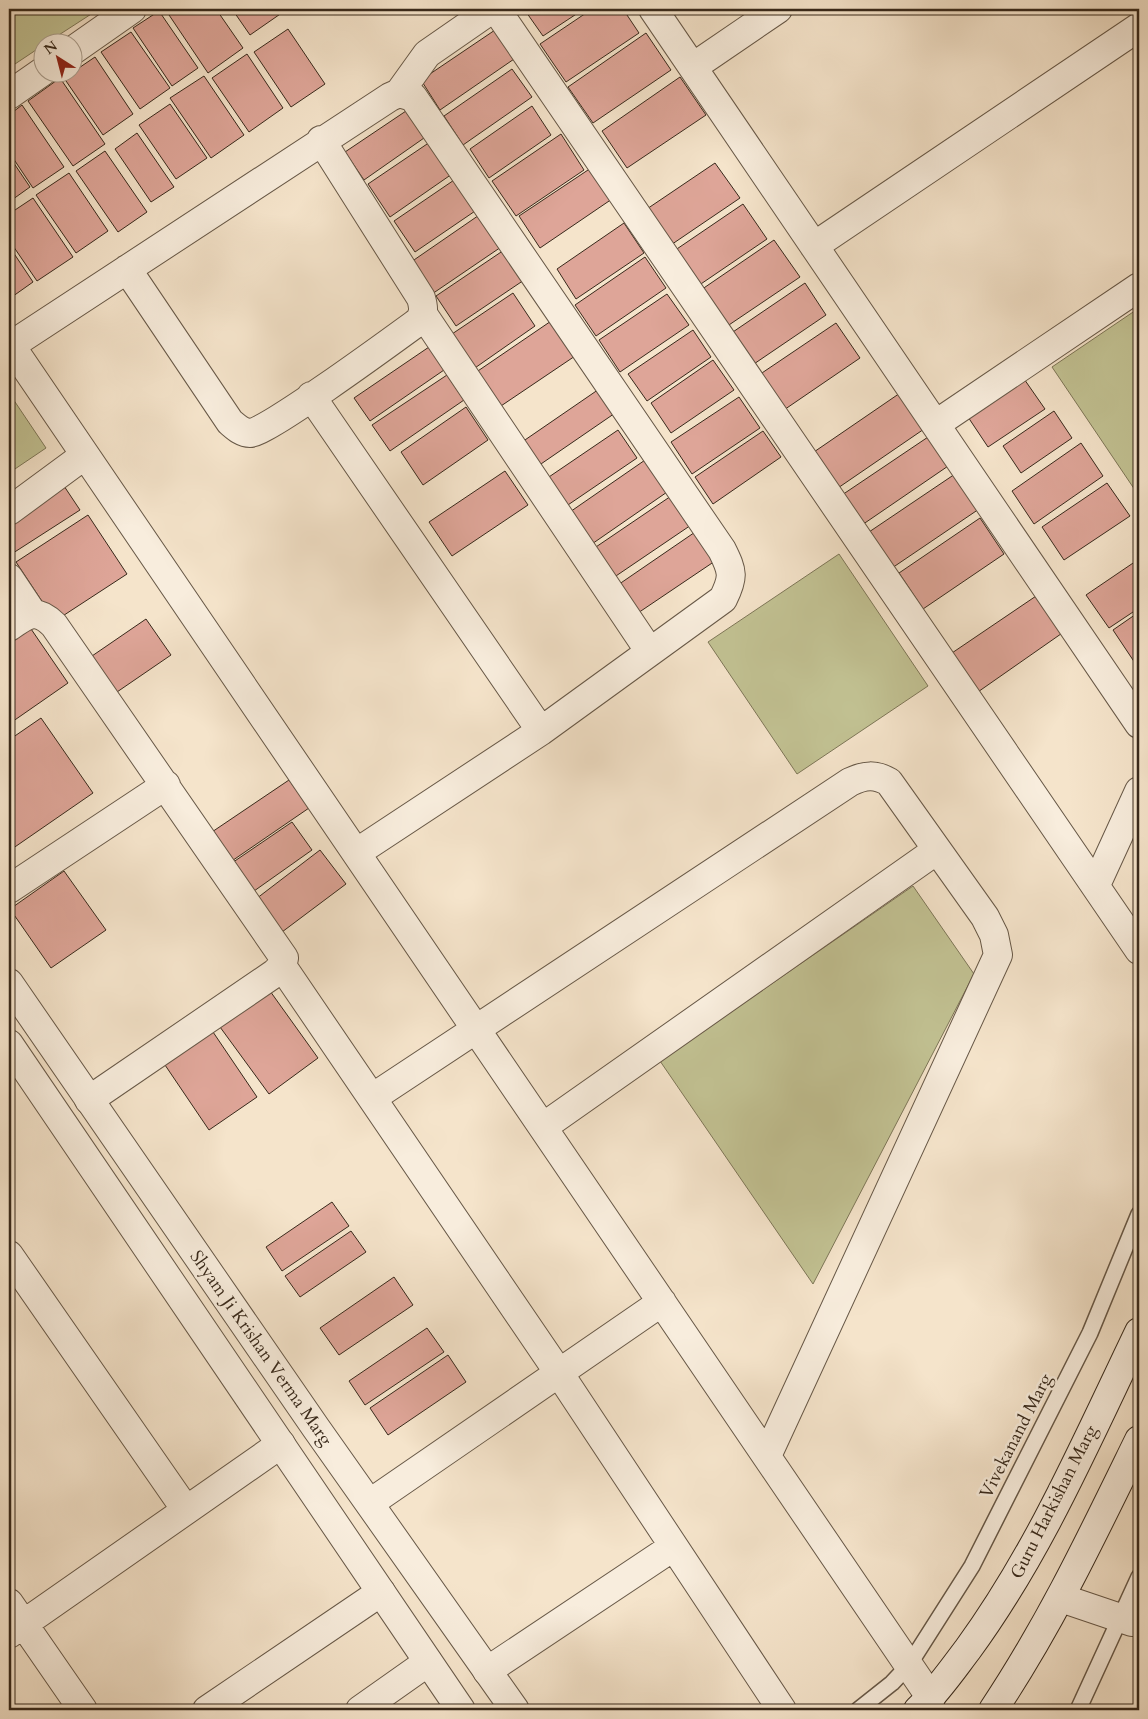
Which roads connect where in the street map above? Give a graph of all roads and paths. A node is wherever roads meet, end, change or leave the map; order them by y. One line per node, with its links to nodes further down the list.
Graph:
1 (132, 9): 7 (street)
2 (492, 9): 10 (street)
3 (496, 9): 32 (street)
4 (653, 9): 8 (street)
5 (778, 9): 8 (street)
6 (1139, 27): 13 (street)
7 (82, 44)
8 (693, 67): 13 (street)
9 (32, 79): 11 (street)
10 (399, 93): 12 (street); 25 (street)
11 (9, 95)
12 (321, 140): 14 (street); 16 (street)
13 (814, 246): 19 (street)
14 (127, 268): 17 (street); 18 (street)
15 (1139, 287): 19 (street)
16 (423, 314): 18 (street); 25 (street)
17 (10, 344): 20 (street)
18 (311, 396): 27 (street)
19 (936, 424): 26 (street)
20 (85, 455): 21 (street); 31 (street)
21 (9, 511)
22 (9, 578): 23 (street)
23 (33, 614): 24 (street); 28 (street)
24 (9, 627)
25 (650, 652): 27 (street)
26 (1139, 724)
27 (541, 731): 31 (street)
28 (166, 785): 33 (street); 35 (street)
29 (1139, 791): 32 (street)
30 (937, 850): 37 (street); 41 (street); 49 (street)
31 (356, 853): 37 (street)
32 (1096, 885): 34 (street)
33 (9, 889)
34 (1139, 950)
35 (282, 966): 39 (street); 40 (street)
36 (9, 983): 40 (street, Shyam Ji Krishan Verma Marg)
37 (476, 1029): 39 (street); 41 (street)
38 (9, 1044): 48 (street, Shyam Ji Krishan Verma Marg)
39 (372, 1098): 46 (street)
40 (90, 1100): 51 (street, Shyam Ji Krishan Verma Marg)
41 (543, 1127): 44 (street)
42 (1139, 1214): 60 (lane, Vivekanand Marg)
43 (9, 1254): 52 (street)
44 (662, 1302): 46 (street); 49 (street)
45 (1139, 1332): 62 (street, Guru Harkishan Marg)
46 (559, 1373): 51 (street); 53 (street)
47 (1139, 1440): 50 (street)
48 (281, 1444): 52 (street); 55 (street, Shyam Ji Krishan Verma Marg)
49 (766, 1456): 60 (street)
50 (1132, 1472): 56 (street)
51 (370, 1504): 61 (street, Shyam Ji Krishan Verma Marg)
52 (186, 1510): 57 (street)
53 (673, 1548): 61 (street); 68 (street)
54 (1139, 1577): 58 (lane)
55 (381, 1592): 59 (street, Shyam Ji Krishan Verma Marg); 64 (street)
56 (1061, 1598): 58 (street); 70 (street)
57 (14, 1620): 63 (street)
58 (1130, 1620): 71 (lane)
59 (428, 1662): 65 (street); 66 (street, Shyam Ji Krishan Verma Marg)
60 (909, 1665): 62 (street); 69 (lane, Vivekanand Marg)
61 (487, 1671): 67 (street, Shyam Ji Krishan Verma Marg)
62 (925, 1704)
63 (83, 1710)
64 (207, 1710)
65 (360, 1710)
66 (461, 1710)
67 (515, 1710)
68 (782, 1710)
69 (858, 1710)
70 (993, 1710)
71 (1078, 1710)

